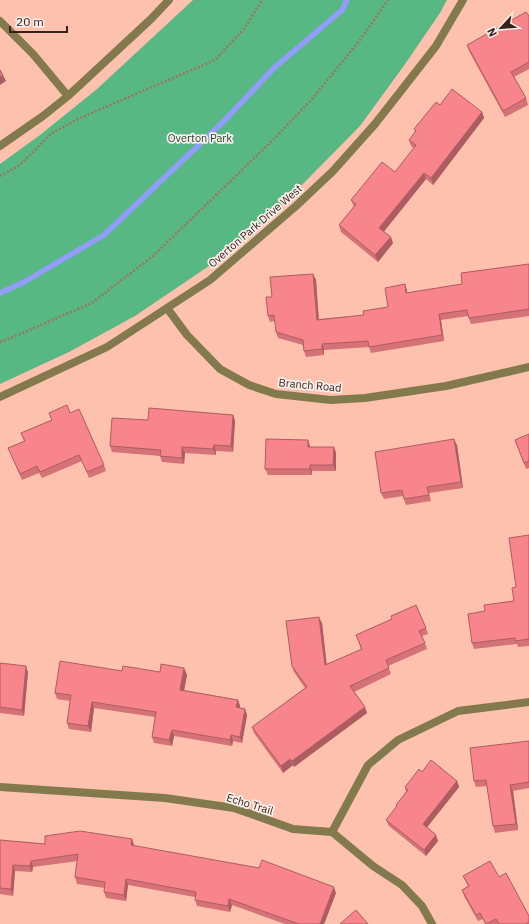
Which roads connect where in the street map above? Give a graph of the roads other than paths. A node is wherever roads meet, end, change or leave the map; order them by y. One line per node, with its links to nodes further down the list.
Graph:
1 (169, 0): 4 (street)
2 (463, 0): 6 (street, Overton Park Drive West)
3 (0, 20): 4 (street)
4 (68, 96): 5 (street)
5 (0, 146)
6 (168, 308): 7 (street, Branch Road); 8 (street, Overton Park Drive West)
7 (529, 367)
8 (0, 397)
9 (529, 702): 11 (street)
10 (0, 786): 11 (street, Echo Trail)
11 (332, 832): 12 (street)
12 (432, 924)

